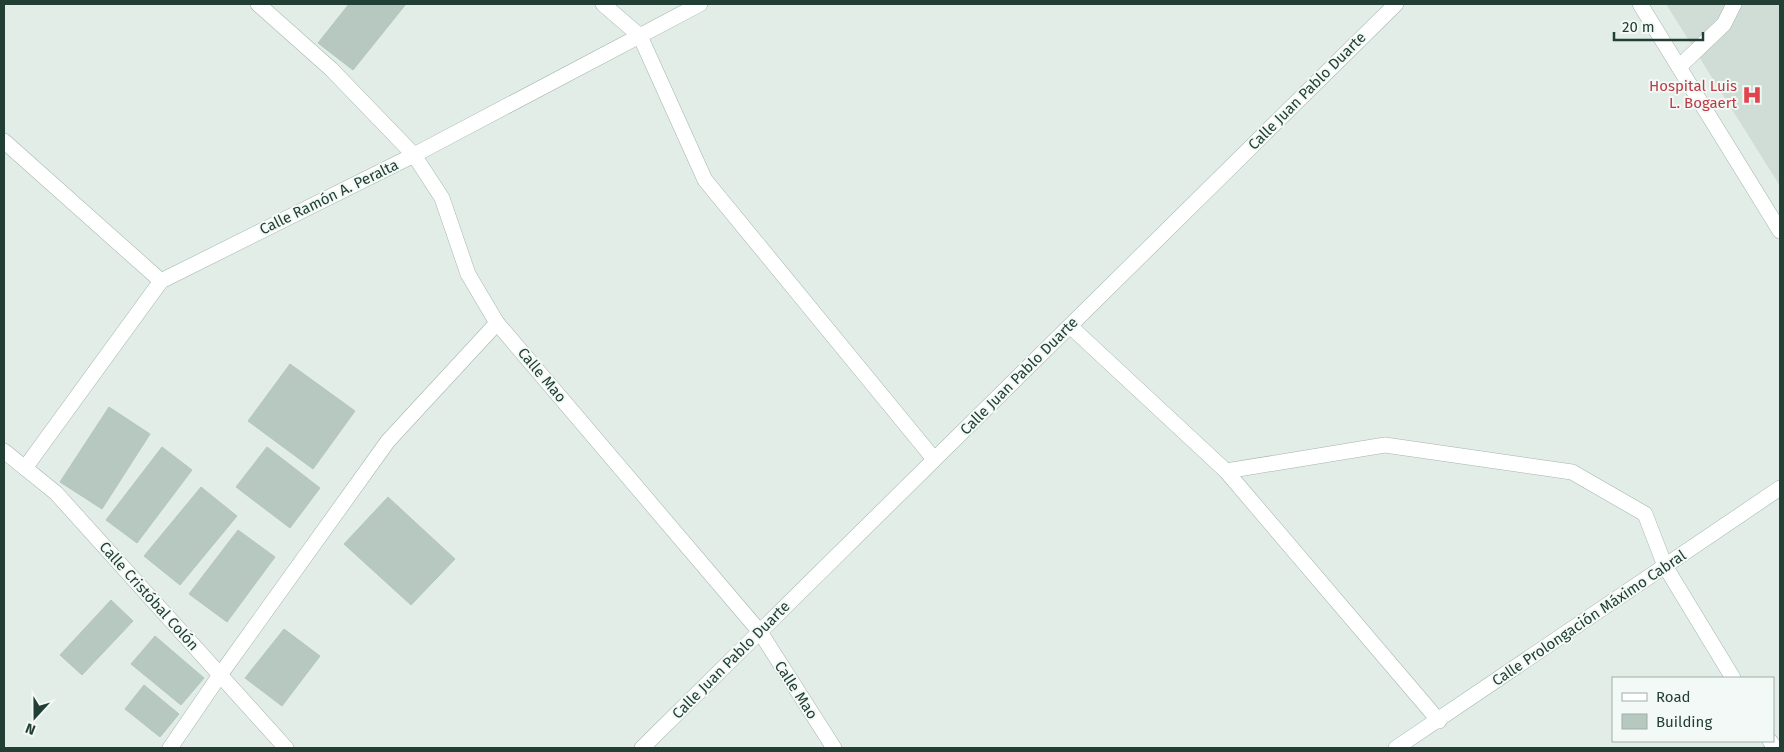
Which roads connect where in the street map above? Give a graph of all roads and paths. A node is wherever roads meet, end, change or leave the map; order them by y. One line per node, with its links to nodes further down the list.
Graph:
1 (258, 4): 10 (street, Calle Mao)
2 (603, 4): 7 (street)
3 (700, 4): 7 (street, Calle Ramón A. Peralta)
4 (1396, 4): 14 (street, Calle Juan Pablo Duarte)
5 (1640, 4): 8 (street)
6 (1734, 4): 8 (street)
7 (640, 36): 10 (street, Calle Ramón A. Peralta); 16 (street)
8 (1679, 67): 11 (street)
9 (4, 140): 12 (street)
10 (414, 155): 12 (street, Calle Ramón A. Peralta); 13 (street, Calle Mao)
11 (1780, 232)
12 (161, 281): 17 (street, Calle Ramón A. Peralta)
13 (497, 322): 21 (street, Calle Mao); 22 (street)
14 (1070, 326): 16 (street, Calle Juan Pablo Duarte); 18 (street)
15 (4, 451): 17 (street, Calle Cristóbal Colón)
16 (934, 459): 21 (street, Calle Juan Pablo Duarte)
17 (24, 468): 22 (street, Calle Cristóbal Colón)
18 (1226, 471): 20 (street); 24 (street)
19 (1780, 488): 20 (street, Calle Prolongación Máximo Cabral)
20 (1665, 566): 23 (street); 24 (street, Calle Prolongación Máximo Cabral)
21 (760, 632): 27 (street, Calle Juan Pablo Duarte); 28 (street, Calle Mao)
22 (220, 675): 25 (street); 26 (street, Calle Cristóbal Colón)
23 (1732, 677)
24 (1439, 721): 29 (street, Calle Prolongación Máximo Cabral)
25 (170, 748)
26 (286, 748)
27 (642, 748)
28 (834, 748)
29 (1396, 748)

